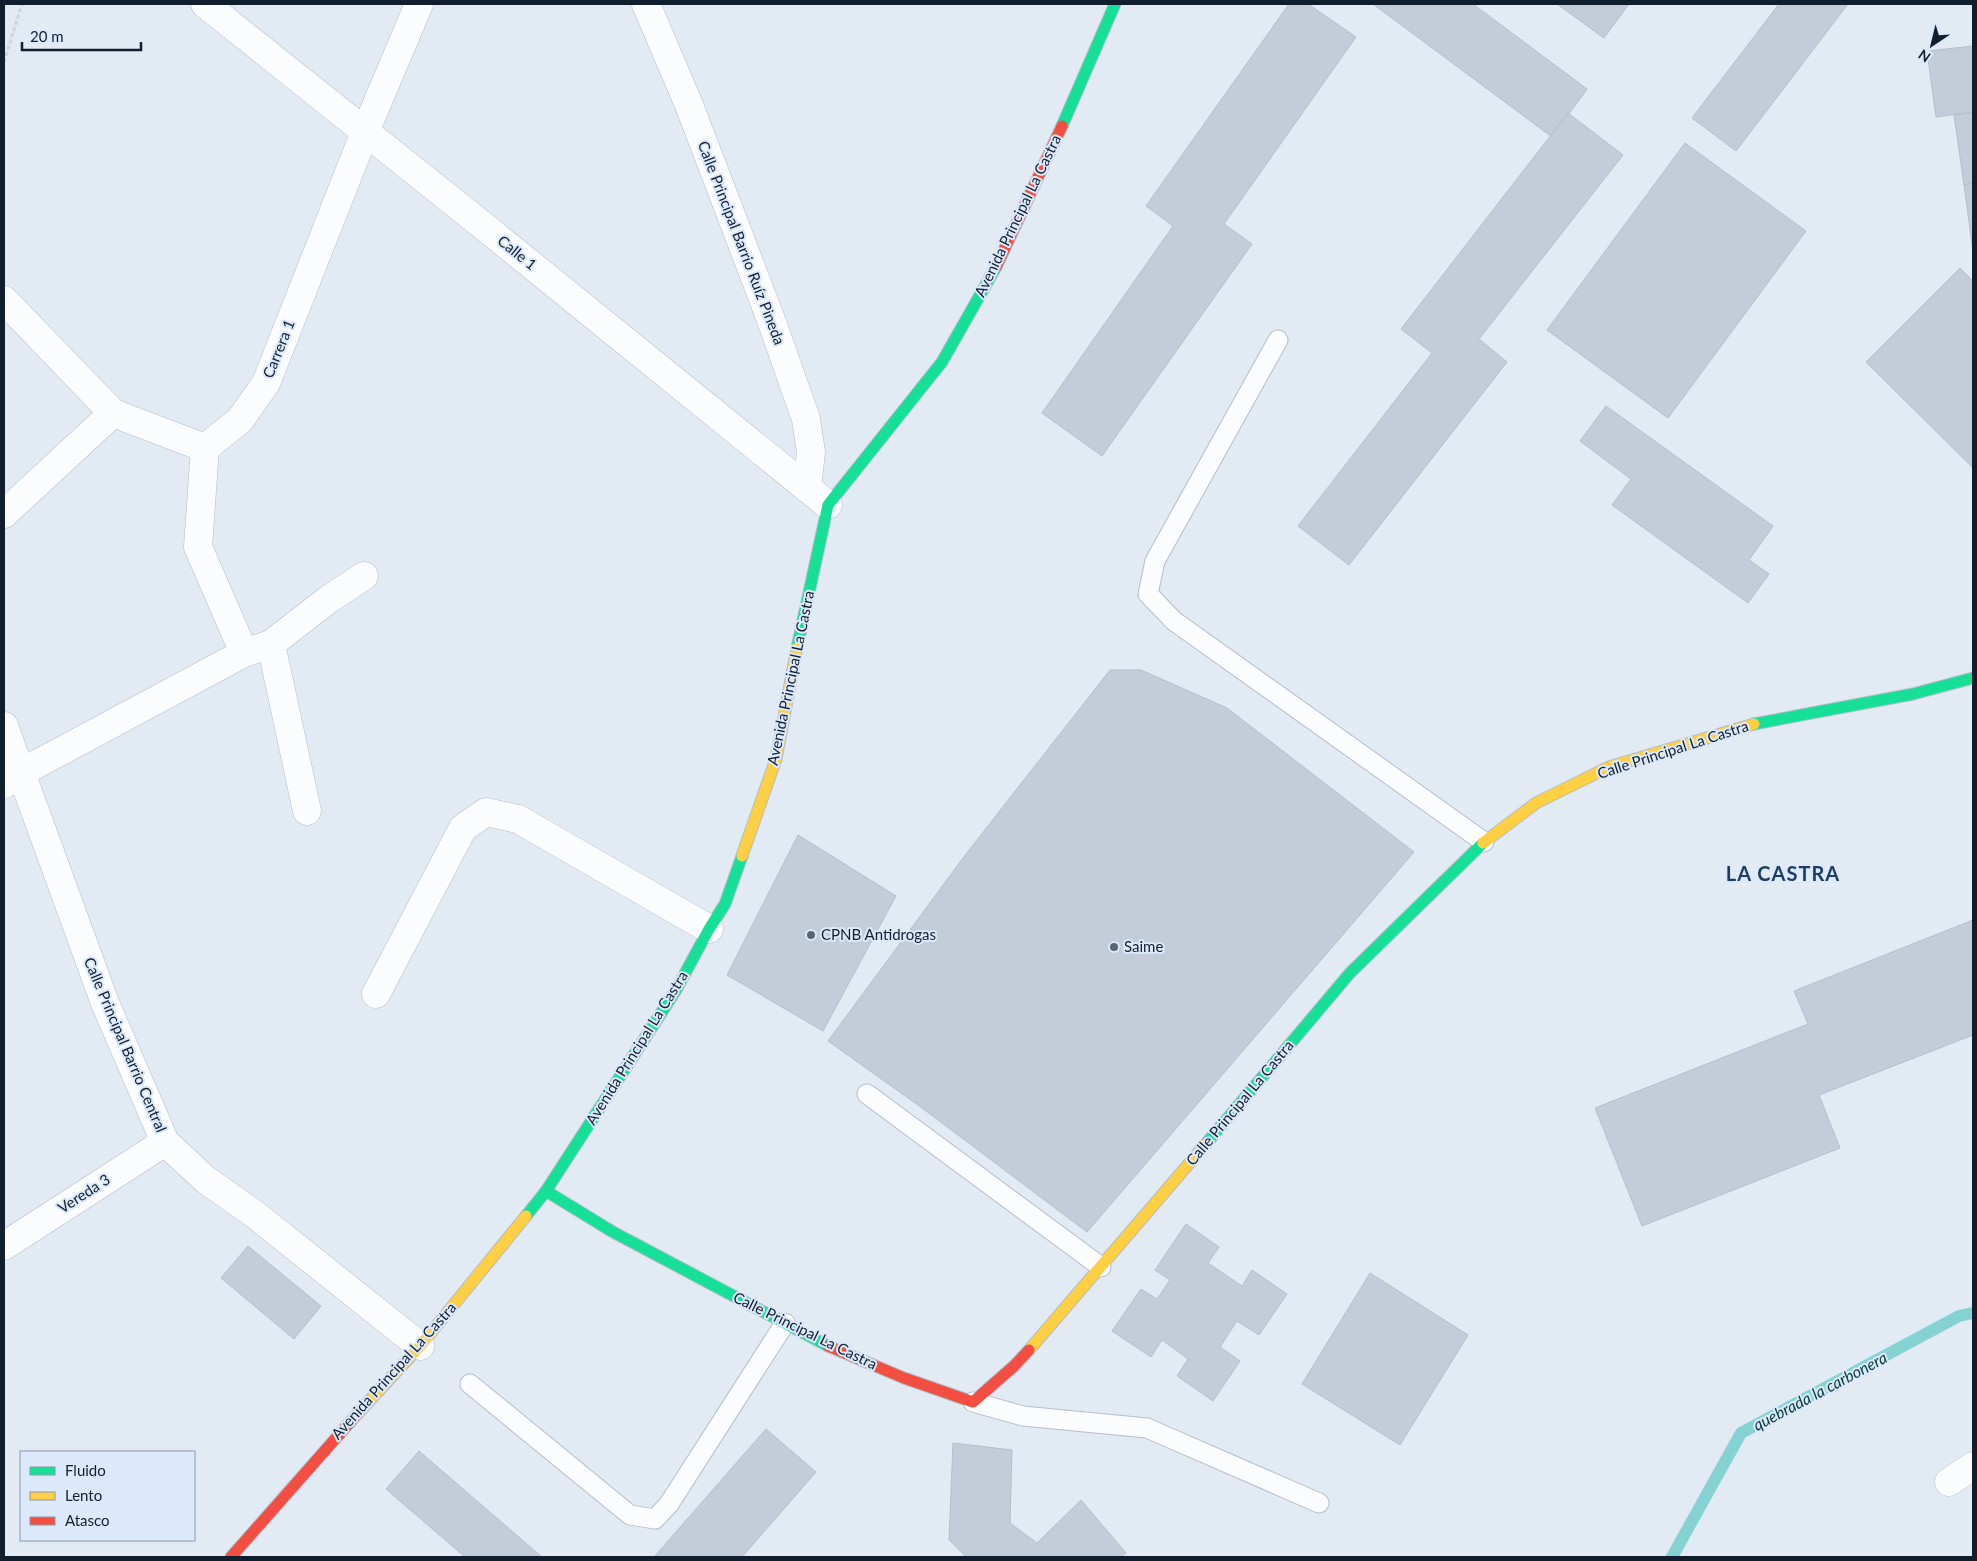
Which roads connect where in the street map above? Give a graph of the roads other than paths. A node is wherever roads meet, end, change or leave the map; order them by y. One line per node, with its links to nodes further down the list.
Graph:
1 (205, 4): 5 (street, Calle 1)
2 (418, 4): 5 (street, Carrera 1)
3 (646, 4): 10 (street, Calle Principal Barrio Ruíz Pineda)
4 (1115, 4): 11 (street, Avenida Principal La Castra)
5 (365, 132): 9 (street, Carrera 1); 10 (street, Calle 1)
6 (4, 300): 8 (street)
7 (1278, 340): 20 (lane)
8 (113, 413): 9 (street); 12 (street)
9 (205, 448): 15 (street)
10 (807, 488): 11 (street, Calle 1)
11 (828, 505): 21 (street, Avenida Principal La Castra)
12 (4, 514)
13 (364, 576): 14 (street)
14 (271, 644): 15 (street); 19 (street)
15 (244, 652): 18 (street)
16 (1973, 678): 20 (street, Calle Principal La Castra)
17 (4, 726): 18 (street, Calle Principal Barrio Central)
18 (13, 778): 24 (street, Calle Principal Barrio Central)
19 (307, 812)
20 (1484, 842): 27 (street, Calle Principal La Castra)
21 (709, 929): 22 (street); 25 (street, Avenida Principal La Castra)
22 (376, 994)
23 (867, 1094): 27 (lane)
24 (165, 1142): 26 (street, Vereda 3); 29 (street, Calle Principal Barrio Central)
25 (546, 1191): 28 (street, Calle Principal La Castra); 29 (street, Avenida Principal La Castra)
26 (4, 1246)
27 (1101, 1267): 31 (street, Calle Principal La Castra)
28 (785, 1323): 30 (lane); 31 (street, Calle Principal La Castra)
29 (420, 1346): 35 (street, Avenida Principal La Castra)
30 (470, 1384)
31 (973, 1402): 34 (lane)
32 (1973, 1466): 33 (street)
33 (1949, 1482)
34 (1319, 1503)
35 (231, 1557)

